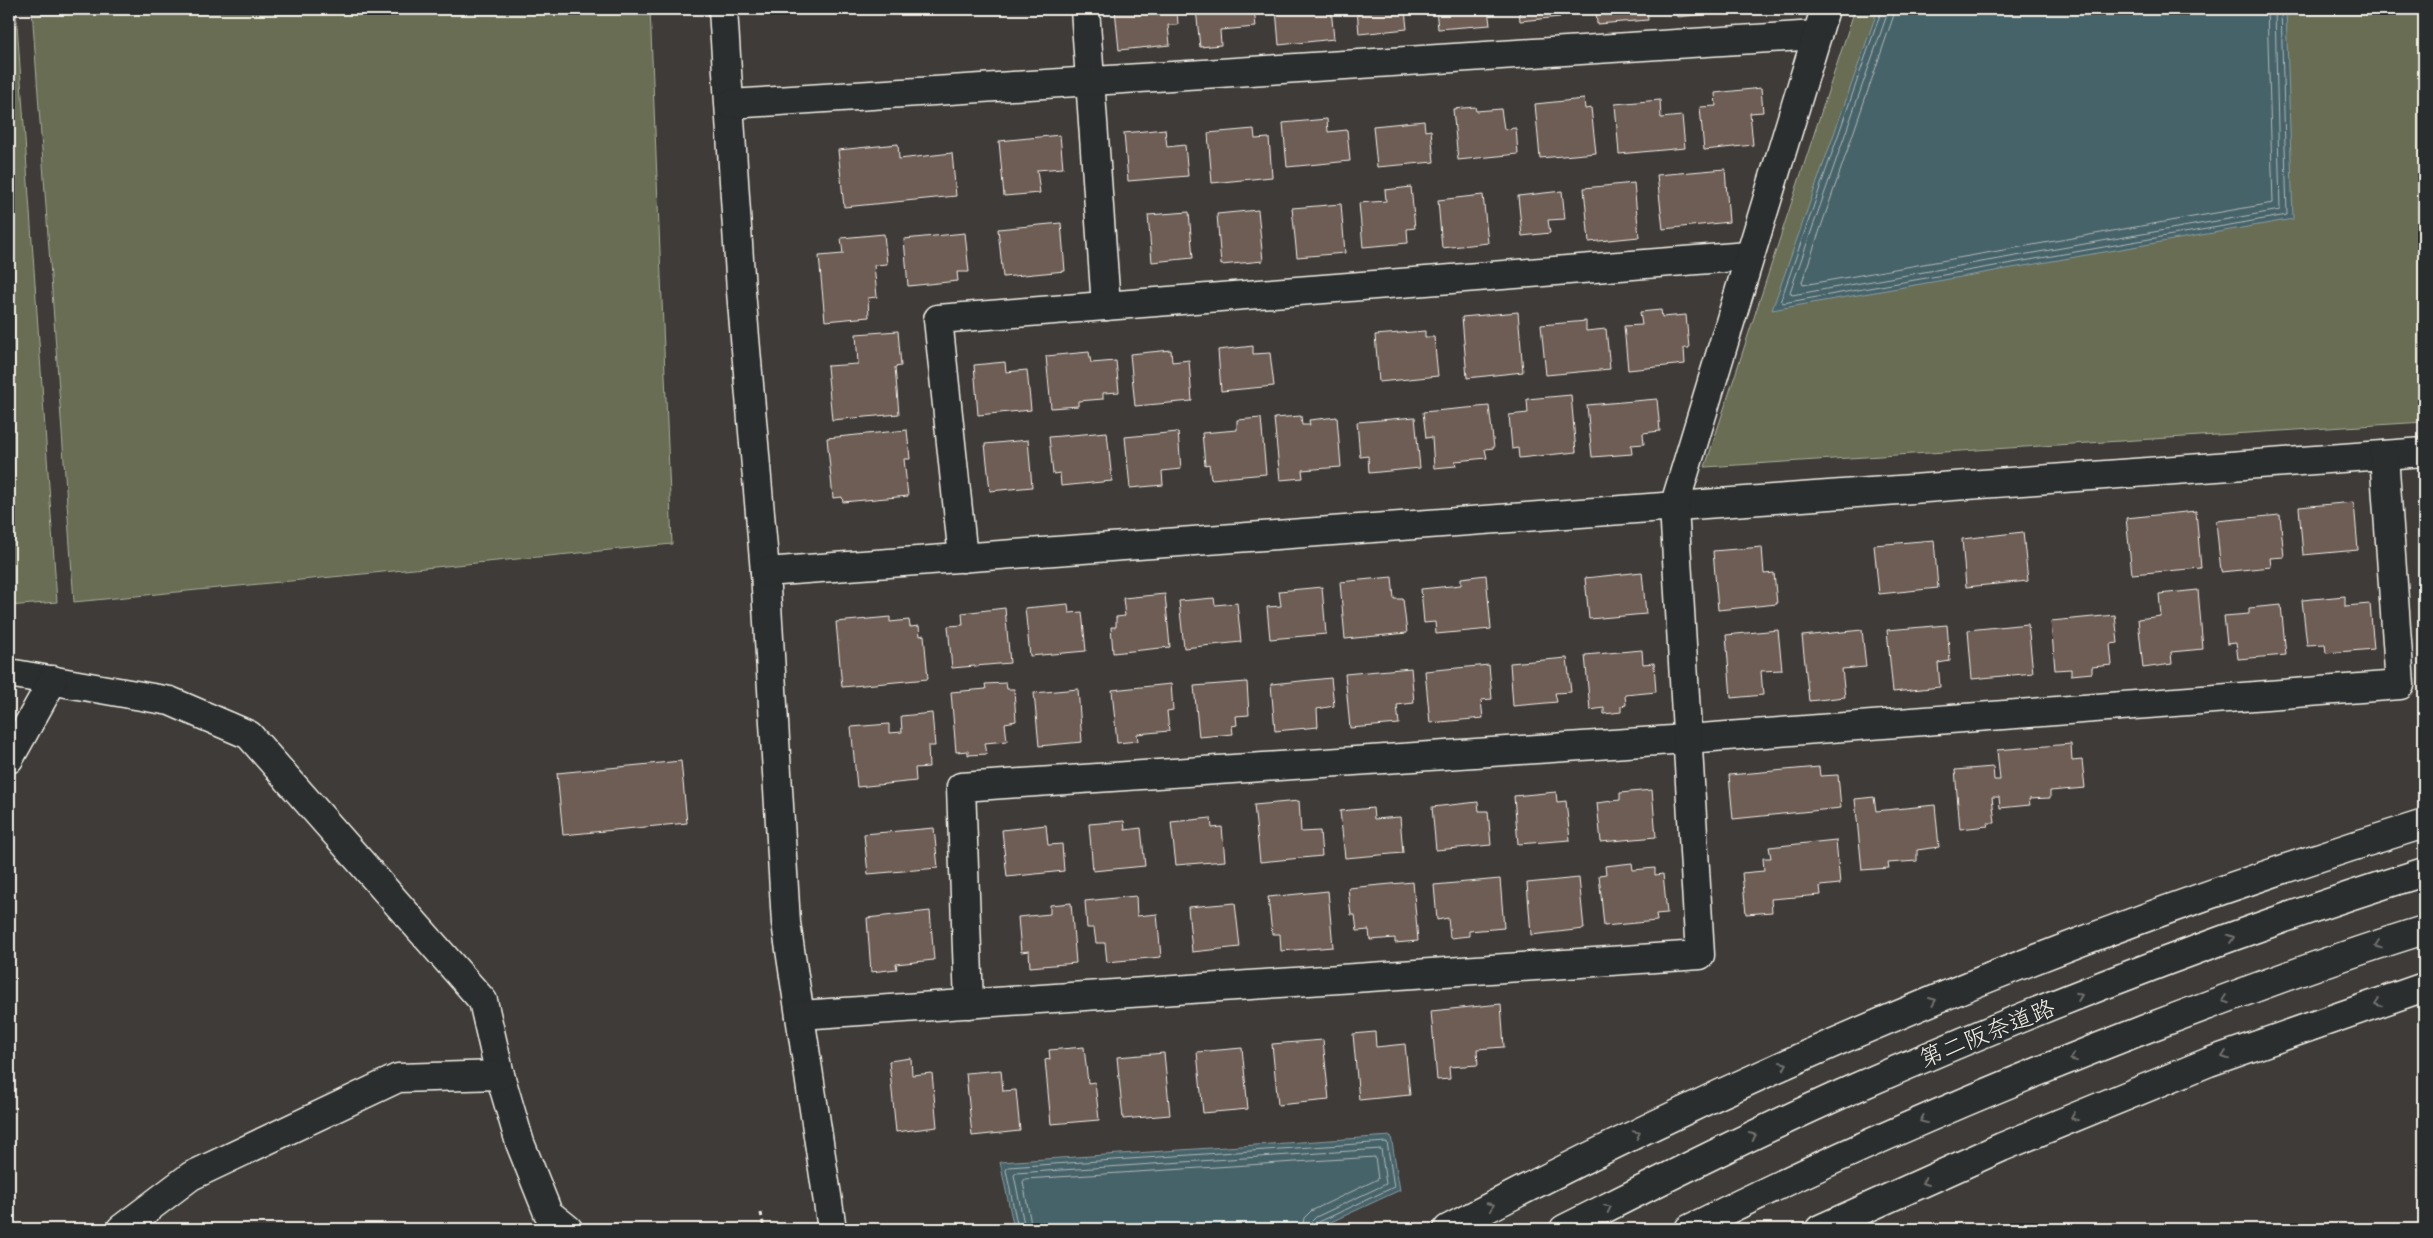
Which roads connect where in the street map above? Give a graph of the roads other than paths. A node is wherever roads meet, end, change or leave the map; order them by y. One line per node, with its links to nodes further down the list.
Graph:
1 (723, 9): 6 (main road)
2 (1085, 9): 5 (main road)
3 (1825, 9): 4 (main road)
4 (1817, 35): 5 (main road); 7 (main road)
5 (1090, 81): 6 (main road); 8 (main road)
6 (730, 104): 13 (main road)
7 (1748, 256): 8 (main road); 11 (main road)
8 (1106, 306): 12 (main road)
9 (2424, 452): 10 (main road)
10 (2384, 455): 11 (main road); 16 (main road)
11 (1674, 506): 12 (main road); 16 (main road)
12 (963, 558): 13 (main road)
13 (764, 572): 23 (main road)
14 (9, 673): 15 (main road)
15 (53, 680): 17 (main road); 24 (main road)
16 (1687, 739): 22 (main road); 22 (main road)
17 (9, 759)
18 (2424, 824): 28 (main road, one-way to 18)
19 (2424, 872): 29 (main road, 第二阪奈道路, one-way to 19)
20 (2424, 930): 30 (main road, one-way to 30)
21 (2424, 987): 31 (main road, one-way to 31)
22 (969, 1004): 23 (main road)
23 (800, 1015): 27 (main road)
24 (500, 1075): 25 (main road); 26 (main road)
25 (121, 1229)
26 (568, 1229)
27 (832, 1229)
28 (1448, 1229)
29 (1564, 1229)
30 (1689, 1229)
31 (1820, 1229)

